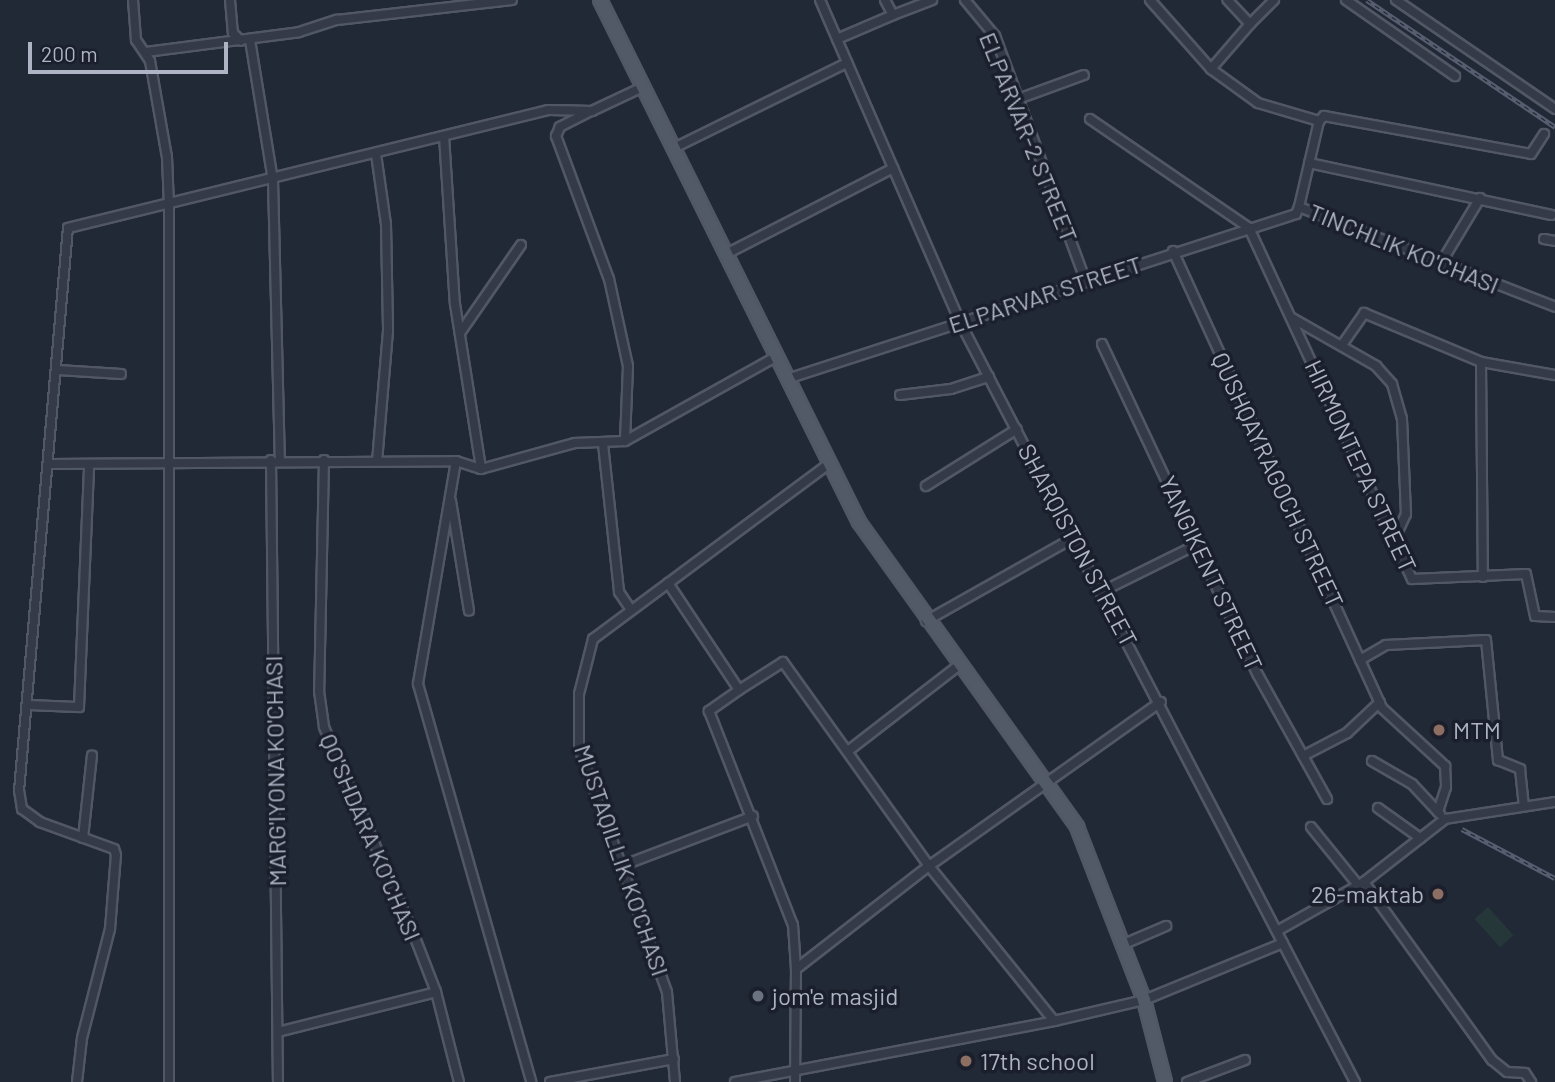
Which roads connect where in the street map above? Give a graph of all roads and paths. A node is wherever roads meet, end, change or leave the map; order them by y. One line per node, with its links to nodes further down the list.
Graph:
1 (133, 0): 18 (street)
2 (230, 0): 17 (street, MARG'IYONA KO'CHASI)
3 (512, 0): 17 (street)
4 (600, 0): 23 (main road)
5 (820, 0): 16 (street, SHARQISTON STREET)
6 (885, 0): 14 (street)
7 (933, 0): 14 (street)
8 (965, 0): 24 (street, ELPARVAR-2 STREET)
9 (1150, 0): 20 (street)
10 (1228, 0): 15 (street)
11 (1274, 0): 15 (street)
12 (1346, 0): 22 (street)
13 (1403, 2): 25 (street)
14 (893, 15): 16 (street)
15 (1250, 24): 20 (street)
16 (837, 39): 19 (street, SHARQISTON STREET)
17 (245, 40): 18 (street); 35 (street, MARG'IYONA KO'CHASI)
18 (146, 52): 37 (street)
19 (847, 64): 31 (street); 34 (street, SHARQISTON STREET)
20 (1211, 69): 28 (street)
21 (1084, 75): 24 (street)
22 (1455, 76)
23 (643, 87): 26 (street); 31 (main road)
24 (1018, 99): 47 (street, ELPARVAR-2 STREET)
25 (1555, 109)
26 (592, 111): 30 (street); 63 (street)
27 (1090, 119): 40 (street)
28 (1319, 121): 29 (street); 33 (street, TINCHLIK KO'CHASI)
29 (1544, 134)
30 (444, 136): 32 (street); 51 (street)
31 (674, 148): 45 (main road)
32 (376, 154): 35 (street); 67 (street)
33 (1310, 163): 36 (street); 38 (street, TINCHLIK KO'CHASI)
34 (893, 168): 45 (street); 50 (street, SHARQISTON STREET)
35 (273, 180): 37 (street); 65 (street, MARG'IYONA KO'CHASI)
36 (1479, 198): 39 (street); 46 (street)
37 (169, 206): 56 (street); 69 (street)
38 (1299, 207): 40 (street, ELPARVAR STREET); 46 (street, TINCHLIK KO'CHASI)
39 (1550, 215)
40 (1249, 228): 44 (street, ELPARVAR STREET); 49 (street, HIRMONTEPA STREET)
41 (1544, 239): 42 (street)
42 (1555, 242)
43 (522, 245): 51 (street)
44 (1173, 251): 47 (street, ELPARVAR STREET); 86 (street, QUSHQAYRAGOCH STREET)
45 (726, 254): 54 (main road)
46 (1441, 263): 48 (street, TINCHLIK KO'CHASI)
47 (1085, 279): 50 (street, ELPARVAR STREET)
48 (1555, 307)
49 (1292, 318): 53 (street); 77 (street, HIRMONTEPA STREET)
50 (960, 322): 59 (street, SHARQISTON STREET); 60 (street, ELPARVAR STREET)
51 (460, 333): 73 (street)
52 (1102, 344): 78 (street, YANGIKENT STREET)
53 (1342, 345): 55 (street); 77 (street)
54 (775, 357): 60 (main road); 63 (street)
55 (1481, 362): 58 (street); 79 (street)
56 (58, 370): 57 (street); 70 (street)
57 (121, 374)
58 (1555, 375)
59 (989, 377): 61 (street); 62 (street, SHARQISTON STREET)
60 (787, 379): 72 (main road)
61 (900, 395)
62 (1017, 429): 74 (street); 76 (street, SHARQISTON STREET)
63 (625, 441): 64 (street)
64 (603, 444): 73 (street); 82 (street)
65 (276, 460): 66 (street); 69 (street); 118 (street, MARG'IYONA KO'CHASI)
66 (324, 460): 67 (street); 115 (street, QO'SHDARA KO'CHASI)
67 (377, 461): 68 (street)
68 (456, 461): 73 (street); 75 (street)
69 (169, 463): 71 (street); 124 (street)
70 (51, 464): 71 (street); 90 (street)
71 (89, 464): 90 (street)
72 (829, 464): 80 (street, MUSTAQILLIK KO'CHASI); 85 (main road)
73 (481, 469)
74 (926, 486)
75 (450, 495): 83 (street); 127 (street)
76 (1075, 537): 81 (street, SHARQISTON STREET); 85 (street)
77 (1393, 542): 79 (street, HIRMONTEPA STREET)
78 (1198, 544): 81 (street); 94 (street, YANGIKENT STREET)
79 (1483, 577): 84 (street, HIRMONTEPA STREET)
80 (668, 583): 82 (street, MUSTAQILLIK KO'CHASI); 88 (street)
81 (1103, 591): 89 (street, SHARQISTON STREET)
82 (629, 607): 107 (street, MUSTAQILLIK KO'CHASI)
83 (469, 611)
84 (1555, 617)
85 (926, 621): 87 (main road)
86 (1360, 660): 91 (street, QUSHQAYRAGOCH STREET); 99 (street)
87 (958, 666): 92 (street); 96 (main road)
88 (739, 690): 92 (street); 102 (street)
89 (1161, 702): 96 (street); 111 (street, SHARQISTON STREET)
90 (27, 705): 105 (street)
91 (1381, 705): 94 (street); 101 (street)
92 (848, 751): 108 (street)
93 (92, 755): 105 (street)
94 (1303, 756): 97 (street, YANGIKENT STREET)
95 (1372, 761): 101 (street)
96 (1045, 781): 108 (street); 113 (main road)
97 (1327, 799)
98 (1555, 802): 99 (street)
99 (1524, 806): 103 (street)
100 (1378, 808): 106 (street)
101 (1438, 811): 103 (street)
102 (753, 816): 107 (street); 114 (street)
103 (1445, 819): 106 (street)
104 (1311, 827): 109 (street)
105 (83, 838): 123 (street)
106 (1420, 838): 109 (street)
107 (621, 866): 119 (street, MUSTAQILLIK KO'CHASI)
108 (929, 866): 114 (street); 117 (street)
109 (1361, 884): 111 (street); 135 (street)
110 (1166, 926): 113 (street)
111 (1277, 931): 112 (street, SHARQISTON STREET)
112 (1283, 943): 116 (street); 134 (street, SHARQISTON STREET)
113 (1124, 944): 116 (main road)
114 (796, 969): 121 (street)
115 (436, 992): 118 (street); 126 (street, QO'SHDARA KO'CHASI)
116 (1144, 1000): 117 (street); 132 (main road)
117 (1054, 1021): 121 (street)
118 (278, 1032): 125 (street, MARG'IYONA KO'CHASI)
119 (674, 1059): 122 (street); 129 (street, MUSTAQILLIK KO'CHASI)
120 (1245, 1060): 133 (street)
121 (795, 1068): 130 (street); 131 (street)
122 (563, 1080): 128 (street)
123 (77, 1082)
124 (169, 1082)
125 (278, 1082)
126 (459, 1082)
127 (531, 1082)
128 (550, 1082)
129 (675, 1082)
130 (735, 1082)
131 (795, 1082)
132 (1165, 1082)
133 (1187, 1082)
134 (1356, 1082)
135 (1531, 1082)

